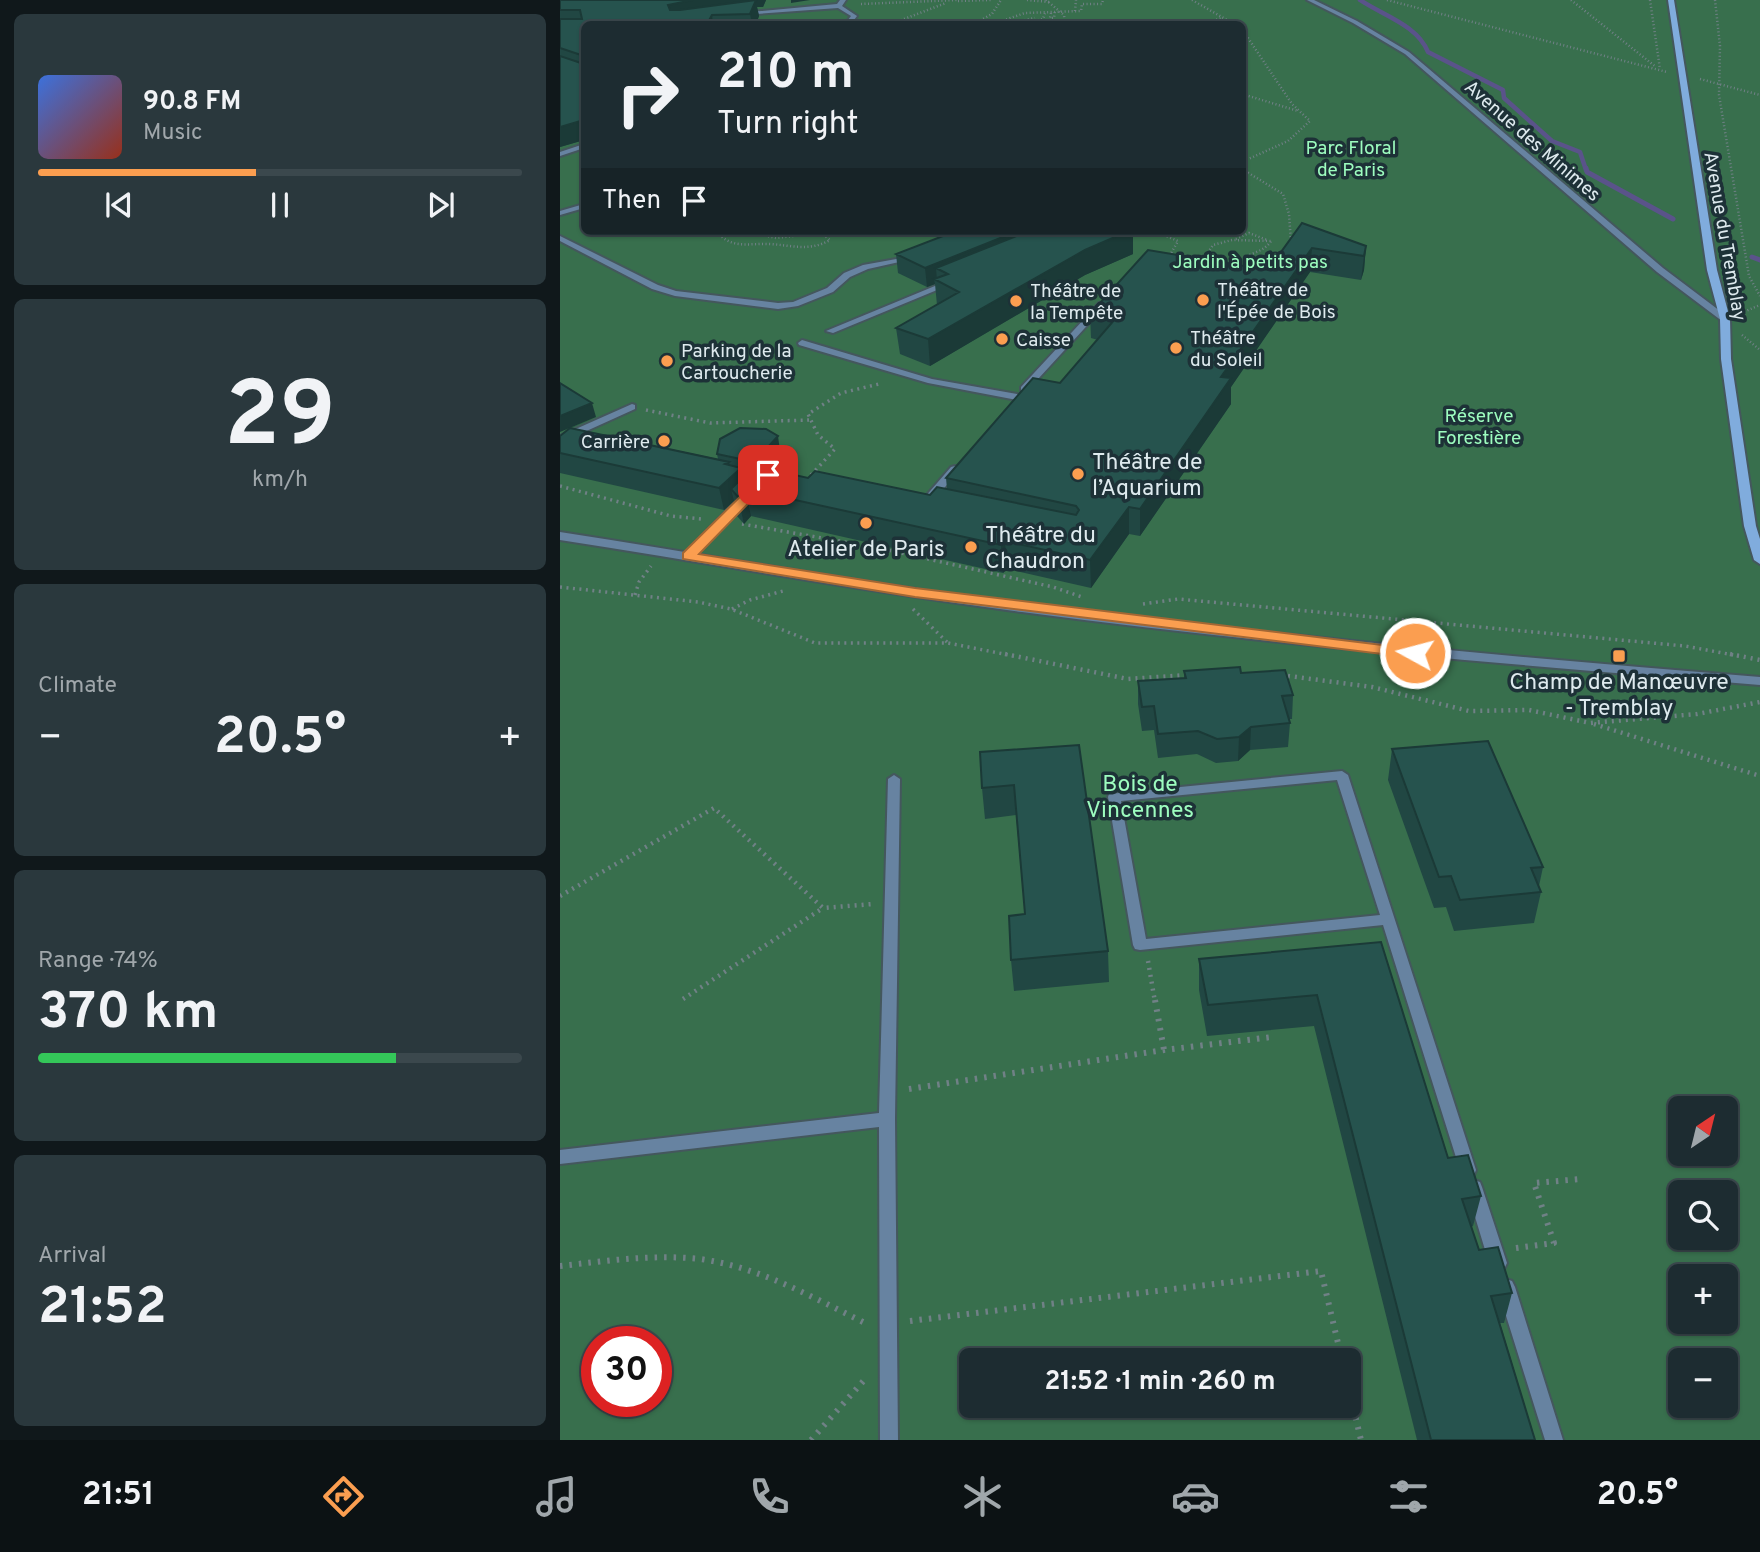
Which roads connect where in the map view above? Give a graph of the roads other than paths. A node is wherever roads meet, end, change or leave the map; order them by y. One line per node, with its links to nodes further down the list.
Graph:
1 (1310, 0): 16 (lane, Avenue des Minimes)
2 (1671, 0): 16 (main road, Avenue du Tremblay)
3 (841, 3): 4 (lane); 5 (lane)
4 (730, 14)
5 (850, 21)
6 (581, 147): 7 (lane)
7 (560, 154)
8 (581, 207): 9 (lane)
9 (560, 213)
10 (560, 238): 14 (lane)
11 (924, 254): 14 (lane)
12 (958, 280): 17 (lane)
13 (1107, 300): 19 (lane)
14 (778, 306): 15 (lane)
15 (781, 316)
16 (1725, 319): 29 (main road, Avenue du Tremblay)
17 (830, 331)
18 (802, 342): 19 (lane)
19 (1017, 397): 21 (lane)
20 (632, 407): 22 (lane)
21 (1008, 407)
22 (560, 440): 23 (lane)
23 (573, 443)
24 (966, 456): 26 (lane)
25 (751, 492): 28 (lane)
26 (937, 508)
27 (560, 536): 28 (street)
28 (688, 556): 30 (street)
29 (1760, 560)
30 (1760, 681)
31 (894, 779): 34 (lane)
32 (1388, 919): 33 (lane); 33 (lane); 37 (lane)
33 (1144, 945)
34 (887, 1119): 35 (lane); 36 (lane)
35 (560, 1157)
36 (889, 1440)
37 (1555, 1440)

